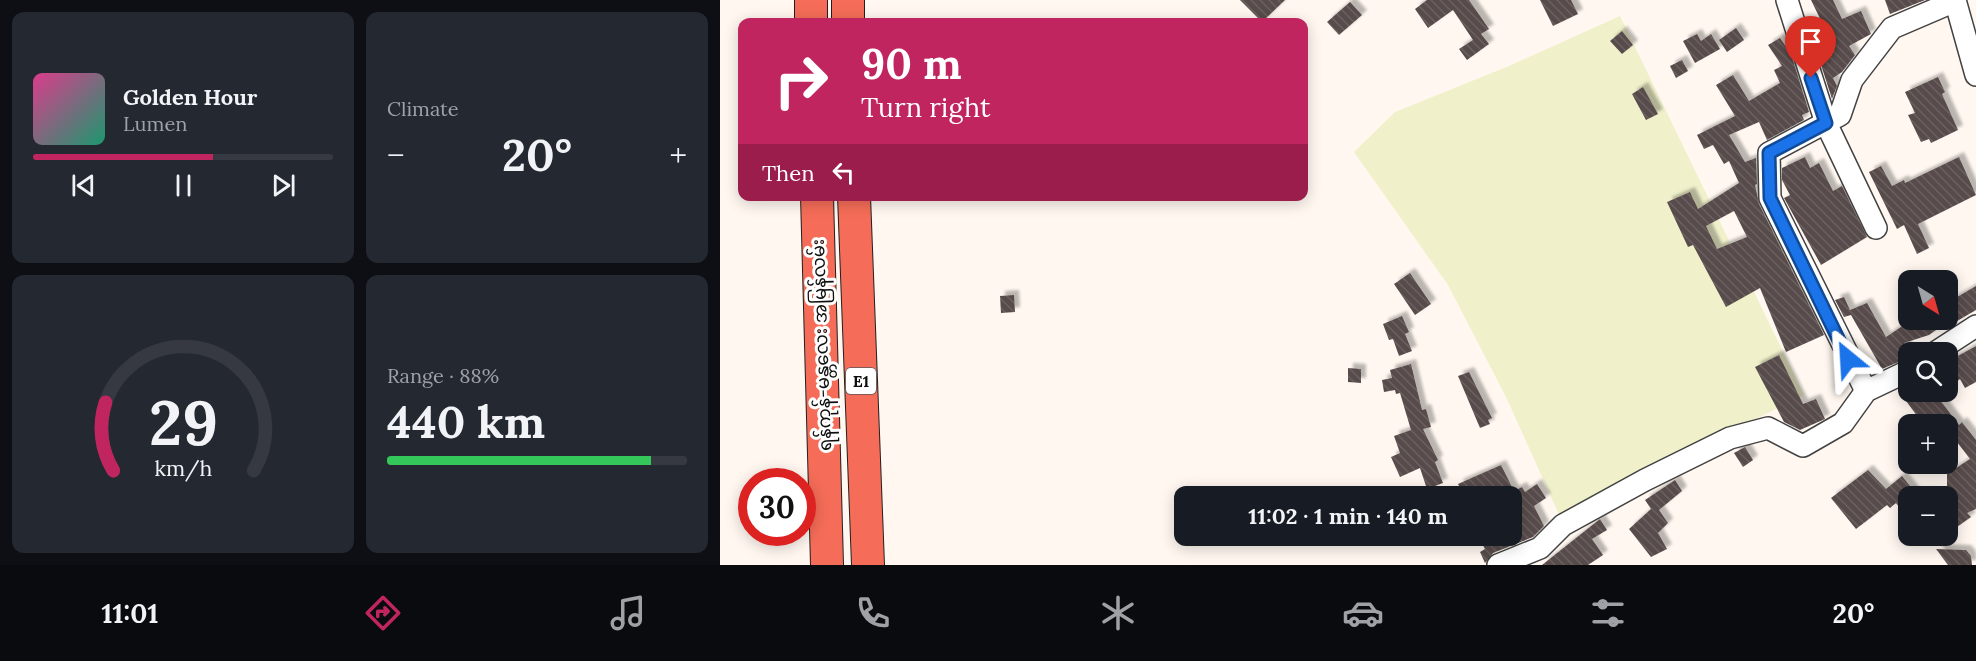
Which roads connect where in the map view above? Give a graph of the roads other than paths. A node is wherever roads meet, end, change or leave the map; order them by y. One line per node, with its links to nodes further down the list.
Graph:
1 (811, 0): 5 (highway)
2 (848, 0): 6 (highway)
3 (1787, 0): 8 (street)
4 (1955, 1): 7 (street); 8 (street)
5 (811, 18)
6 (848, 18)
7 (1976, 75)
8 (1826, 123): 11 (street); 15 (street)
9 (817, 201): 16 (highway, ရန်ကုန်-မန္တလေး အမြန်လမ်း / E1)
10 (854, 201): 17 (highway, E1)
11 (1876, 228)
12 (1976, 326): 13 (street)
13 (1951, 342)
14 (1898, 376): 15 (street)
15 (1866, 391): 18 (street)
16 (827, 565)
17 (868, 565)
18 (1498, 565)

